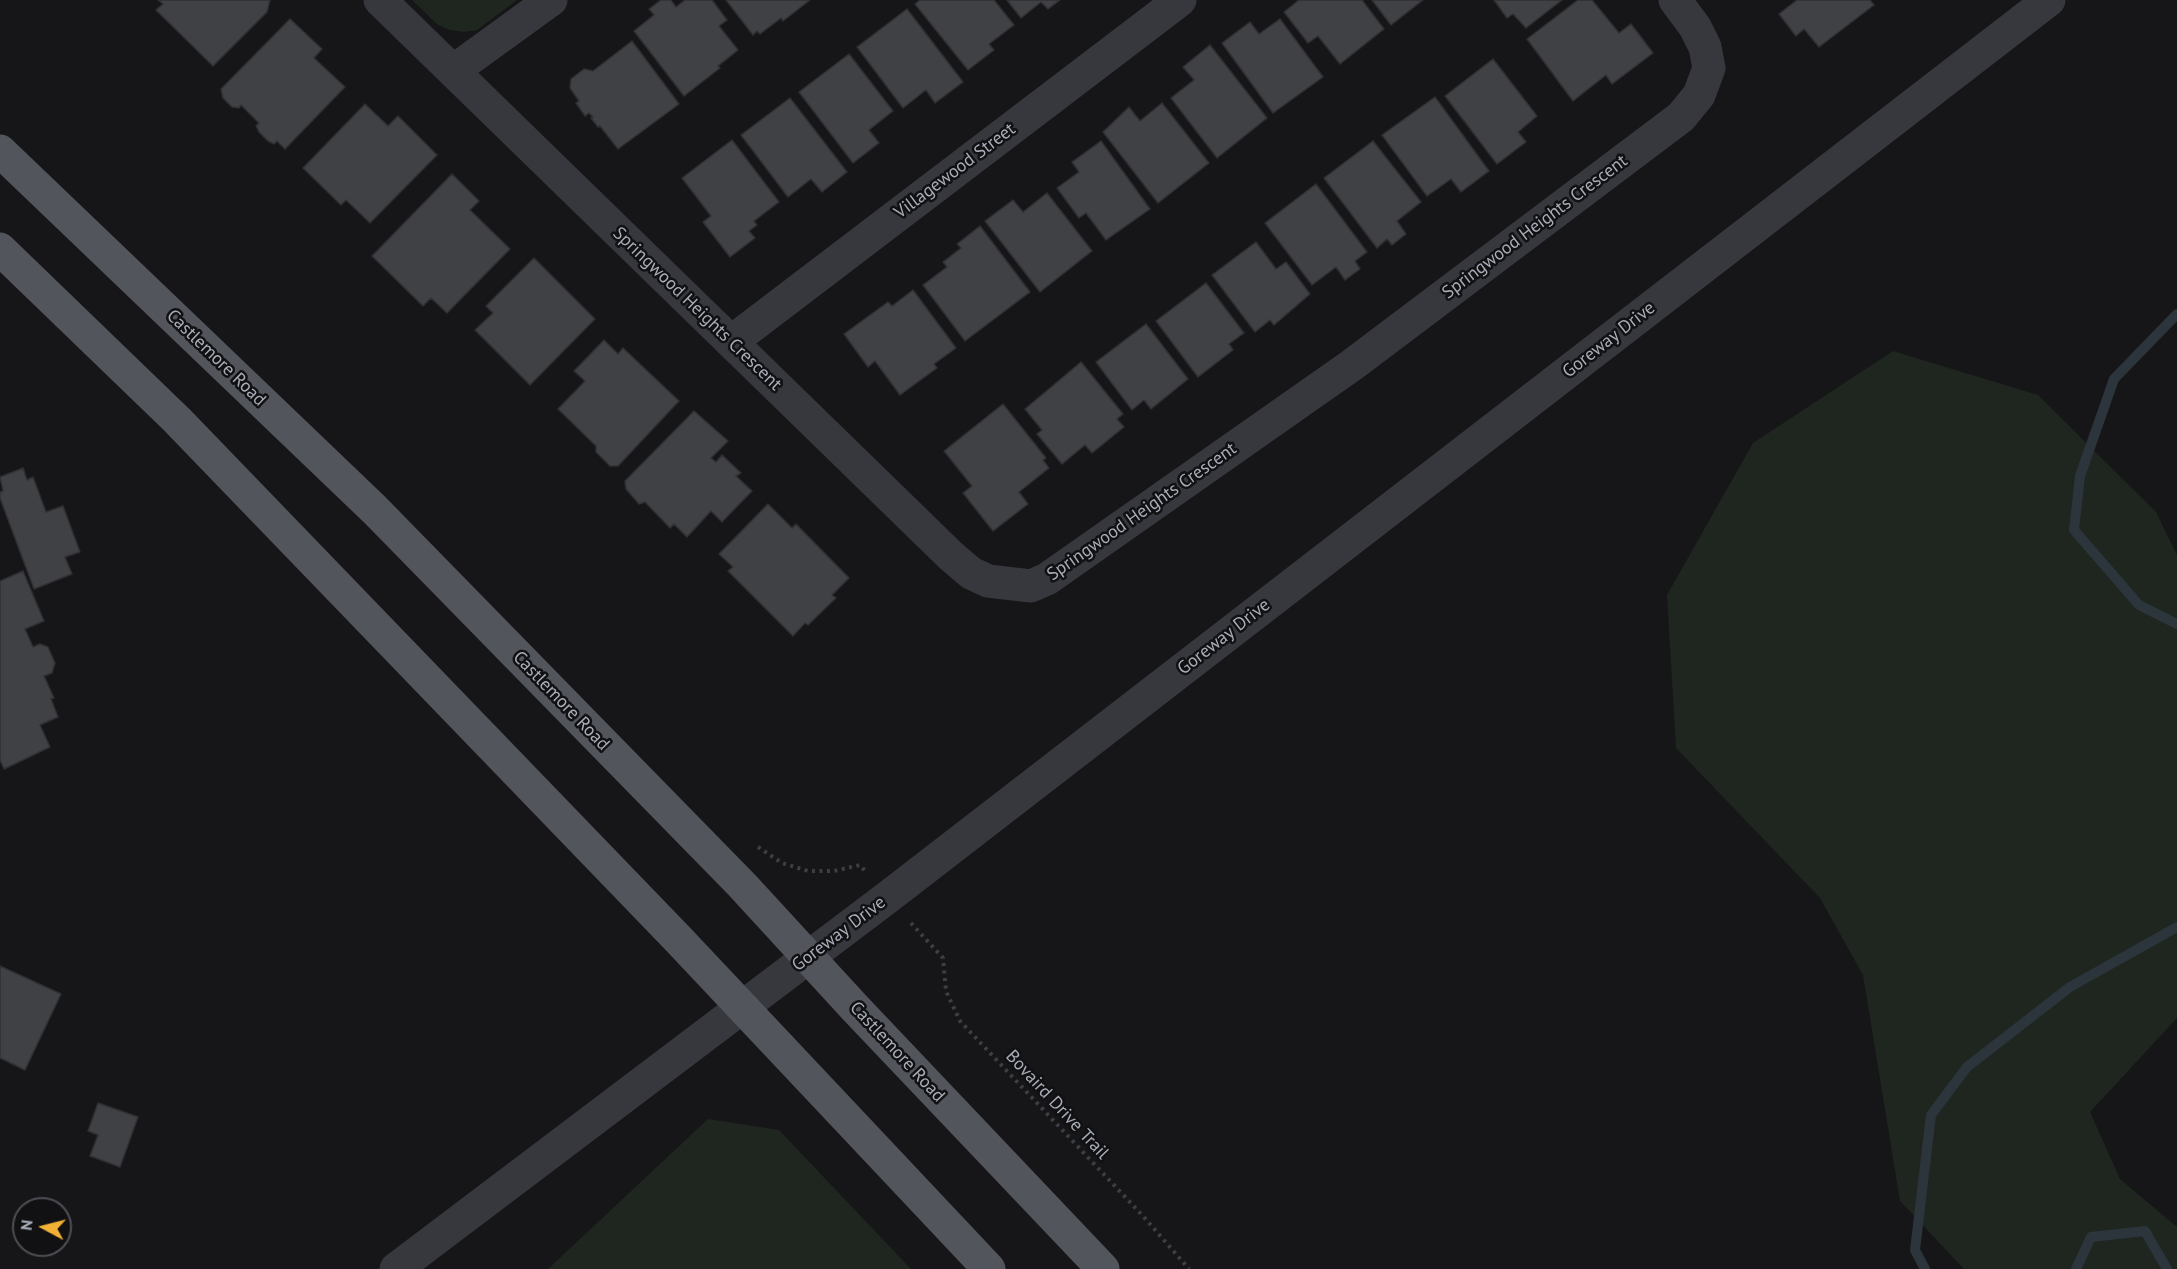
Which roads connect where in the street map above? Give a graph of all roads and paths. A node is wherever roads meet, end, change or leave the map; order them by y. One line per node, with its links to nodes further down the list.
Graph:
1 (380, 0): 6 (street, Springwood Heights Crescent)
2 (551, 0): 6 (street)
3 (1180, 0): 9 (street, Villagewood Street)
4 (1675, 0): 9 (street, Springwood Heights Crescent)
5 (2049, 0): 11 (street, Goreway Drive)
6 (453, 72): 9 (street, Springwood Heights Crescent)
7 (0, 151): 11 (main road, Castlemore Road)
8 (0, 249): 12 (main road)
9 (731, 342)
10 (932, 946): 16 (path, Bovaird Drive Trail)
11 (808, 957): 12 (street, Goreway Drive); 15 (main road, Castlemore Road)
12 (741, 1008): 13 (street, Goreway Drive); 14 (main road)
13 (396, 1269)
14 (989, 1269)
15 (1103, 1269)
16 (1189, 1269)

